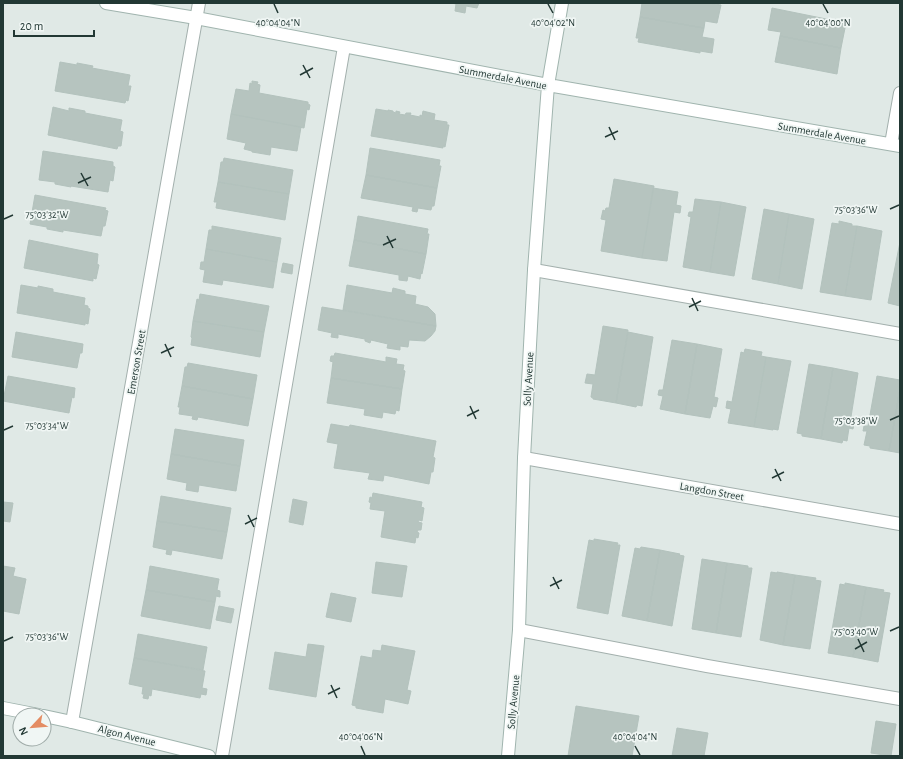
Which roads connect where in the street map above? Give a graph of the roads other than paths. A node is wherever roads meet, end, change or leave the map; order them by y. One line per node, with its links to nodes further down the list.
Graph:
1 (106, 3): 4 (street, Summerdale Avenue)
2 (199, 3): 4 (street, Emerson Street)
3 (562, 3): 6 (street, Solly Avenue)
4 (196, 18): 5 (street, Summerdale Avenue); 16 (street, Emerson Street)
5 (344, 47): 6 (street, Summerdale Avenue); 18 (street)
6 (548, 85): 8 (street, Summerdale Avenue); 9 (street, Solly Avenue)
7 (900, 93): 8 (street)
8 (896, 145)
9 (534, 270): 10 (street); 11 (street, Solly Avenue)
10 (900, 334)
11 (524, 458): 12 (street, Langdon Street); 13 (street, Solly Avenue)
12 (900, 524)
13 (519, 630): 14 (street); 19 (street, Solly Avenue)
14 (900, 699)
15 (52, 718): 16 (street, Algon Avenue)
16 (72, 722): 17 (street, Algon Avenue)
17 (209, 756)
18 (222, 756)
19 (508, 756)

